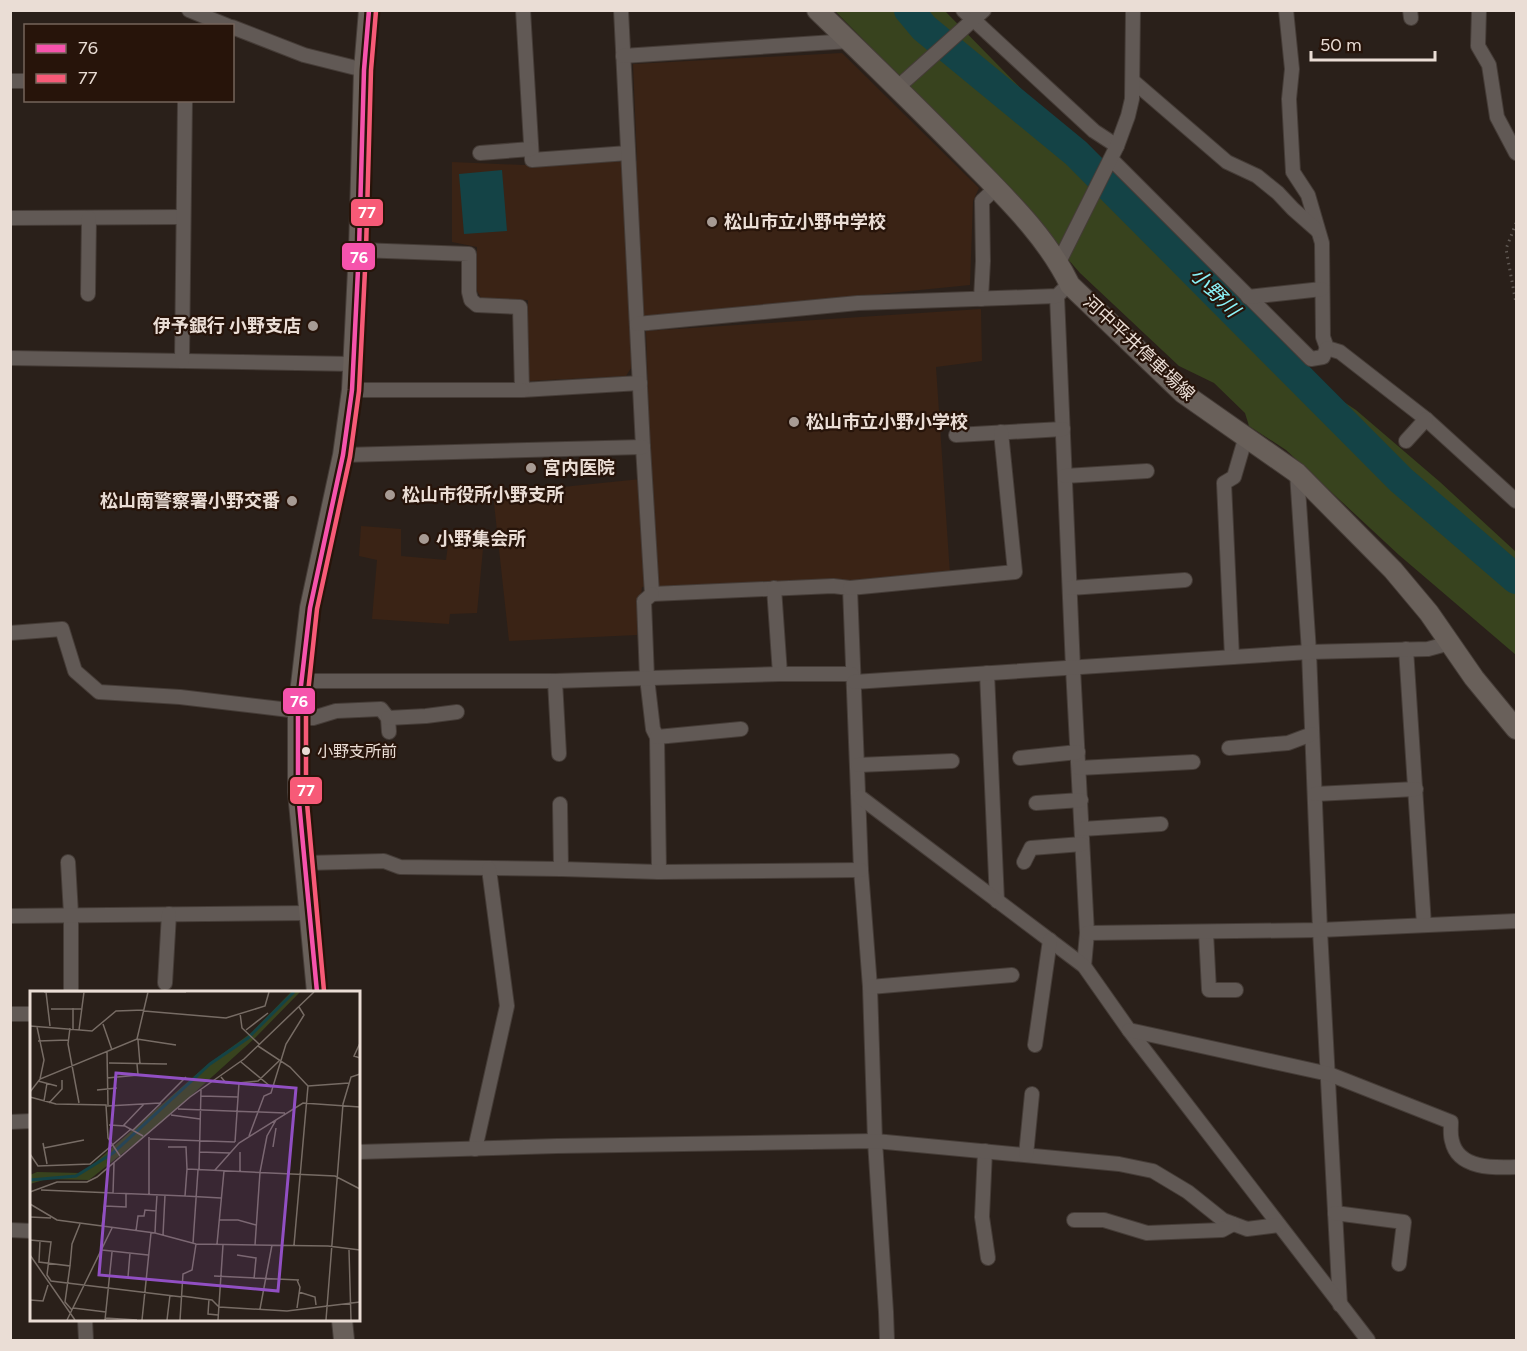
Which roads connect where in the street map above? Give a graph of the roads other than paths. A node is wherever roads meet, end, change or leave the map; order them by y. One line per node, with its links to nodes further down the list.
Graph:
1 (369, 10): 15 (main road)
2 (523, 10): 19 (street)
3 (621, 10): 14 (street)
4 (817, 10): 13 (main road, 河中平井停車場線)
5 (984, 10): 10 (street)
6 (1133, 10): 16 (street)
7 (1286, 10): 28 (street)
8 (1479, 10): 22 (street)
9 (190, 11): 11 (street)
10 (967, 18): 17 (street); 23 (street)
11 (223, 24)
12 (234, 28): 15 (street)
13 (849, 41): 14 (street); 17 (main road, 河中平井停車場線)
14 (623, 56): 21 (street)
15 (364, 70): 29 (main road)
16 (1133, 81): 23 (street); 28 (street)
17 (902, 83): 24 (main road, 河中平井停車場線)
18 (185, 102): 25 (street)
19 (531, 148): 20 (street); 21 (street)
20 (480, 153)
21 (628, 153): 36 (street)
22 (1516, 153)
23 (1112, 157): 30 (street); 34 (street)
24 (996, 188): 30 (main road, 河中平井停車場線); 35 (street)
25 (183, 217): 27 (street); 39 (street)
26 (10, 218): 27 (street)
27 (89, 218): 33 (street)
28 (1318, 231): 31 (street)
29 (359, 250): 40 (main road); 43 (street)
30 (1060, 260): 32 (main road, 河中平井停車場線)
31 (1323, 289): 34 (street); 37 (street)
32 (1063, 290): 35 (street); 45 (street); 48 (main road, 河中平井停車場線)
33 (88, 294)
34 (1248, 297): 37 (street)
35 (981, 299): 36 (street)
36 (637, 324): 41 (street)
37 (1327, 348): 44 (street)
38 (10, 358): 39 (street)
39 (182, 361): 40 (street)
40 (353, 364): 42 (main road)
41 (640, 383): 43 (street); 50 (street)
42 (352, 390): 43 (street); 51 (main road)
43 (522, 390)
44 (1426, 419): 49 (street); 55 (street)
45 (1063, 429): 46 (street); 54 (street)
46 (1001, 432): 47 (street); 58 (street)
47 (956, 435)
48 (1246, 436): 53 (main road, 河中平井停車場線); 65 (street)
49 (1406, 441)
50 (643, 447): 51 (street); 60 (street)
51 (343, 454): 71 (main road)
52 (1147, 471): 54 (street)
53 (1297, 473): 62 (main road, 河中平井停車場線); 64 (street)
54 (1065, 476): 59 (street)
55 (1516, 501)
56 (1185, 580): 59 (street)
57 (774, 588): 58 (street); 60 (street); 68 (street)
58 (850, 588): 70 (street)
59 (1070, 588): 66 (street)
60 (652, 594): 69 (street)
61 (10, 633): 74 (street)
62 (1450, 643): 63 (street); 77 (main road, 河中平井停車場線)
63 (1406, 650): 64 (street); 89 (street)
64 (1309, 652): 65 (street); 79 (street)
65 (1232, 657): 66 (street)
66 (1073, 668): 67 (street); 82 (street)
67 (987, 673): 70 (street); 105 (street)
68 (780, 674): 69 (street); 70 (street)
69 (648, 678): 72 (street); 80 (street)
70 (853, 678): 87 (street)
71 (302, 681): 72 (street); 74 (main road)
72 (555, 681): 83 (street)
73 (457, 712): 75 (street)
74 (298, 715): 75 (street); 100 (main road)
75 (388, 718): 78 (street)
76 (741, 729): 80 (street)
77 (1516, 729)
78 (389, 732)
79 (1312, 734): 81 (street); 90 (street)
80 (657, 737): 104 (street)
81 (1228, 748)
82 (1078, 752): 84 (street); 88 (street)
83 (560, 754)
84 (1020, 758)
85 (952, 761): 87 (street)
86 (1193, 762): 88 (street)
87 (858, 765): 91 (street)
88 (1079, 768): 92 (street)
89 (1416, 789): 90 (street); 111 (street)
90 (1315, 794): 112 (street)
91 (860, 797): 103 (street); 105 (street)
92 (1081, 800): 93 (street); 96 (street)
93 (1036, 803)
94 (560, 804): 102 (street)
95 (1161, 824): 96 (street)
96 (1082, 829): 97 (street)
97 (1082, 844): 99 (street); 114 (street)
98 (68, 862): 107 (street)
99 (1024, 862)
100 (306, 863): 101 (street); 106 (main road)
101 (489, 869): 102 (street); 132 (street)
102 (561, 869): 104 (street)
103 (861, 870): 104 (street); 119 (street)
104 (659, 873)
105 (997, 901): 115 (street)
106 (310, 913): 108 (street); 122 (main road)
107 (71, 914): 108 (street); 109 (street); 121 (street)
108 (169, 914): 118 (street)
109 (10, 916)
110 (1516, 921): 111 (street)
111 (1425, 925): 112 (street)
112 (1320, 930): 113 (street); 127 (street)
113 (1206, 932): 114 (street); 120 (street)
114 (1087, 933): 116 (street)
115 (1050, 940): 116 (street); 126 (street)
116 (1084, 966): 125 (street)
117 (1012, 975): 119 (street)
118 (165, 983)
119 (870, 987): 131 (street)
120 (1236, 990)
121 (71, 991)
122 (317, 991)
123 (10, 1014): 124 (street)
124 (30, 1014)
125 (1129, 1029): 127 (street); 140 (street)
126 (1035, 1045)
127 (1329, 1074): 136 (street); 137 (street)
128 (1032, 1094): 135 (street)
129 (30, 1120): 130 (street)
130 (10, 1122)
131 (875, 1141): 132 (street); 133 (street); 150 (street)
132 (474, 1149): 134 (street)
133 (985, 1151): 135 (street); 143 (street)
134 (360, 1152)
135 (1026, 1155): 139 (street)
136 (1516, 1167)
137 (1335, 1213): 144 (street); 145 (street)
138 (1074, 1220): 139 (street)
139 (1233, 1224): 140 (street)
140 (1279, 1225): 145 (street)
141 (10, 1230): 142 (street)
142 (30, 1231)
143 (988, 1258)
144 (1399, 1264)
145 (1340, 1305): 151 (street)
146 (85, 1321): 148 (street)
147 (342, 1321): 149 (main road)
148 (86, 1341)
149 (344, 1341)
150 (886, 1341)
151 (1368, 1341)

